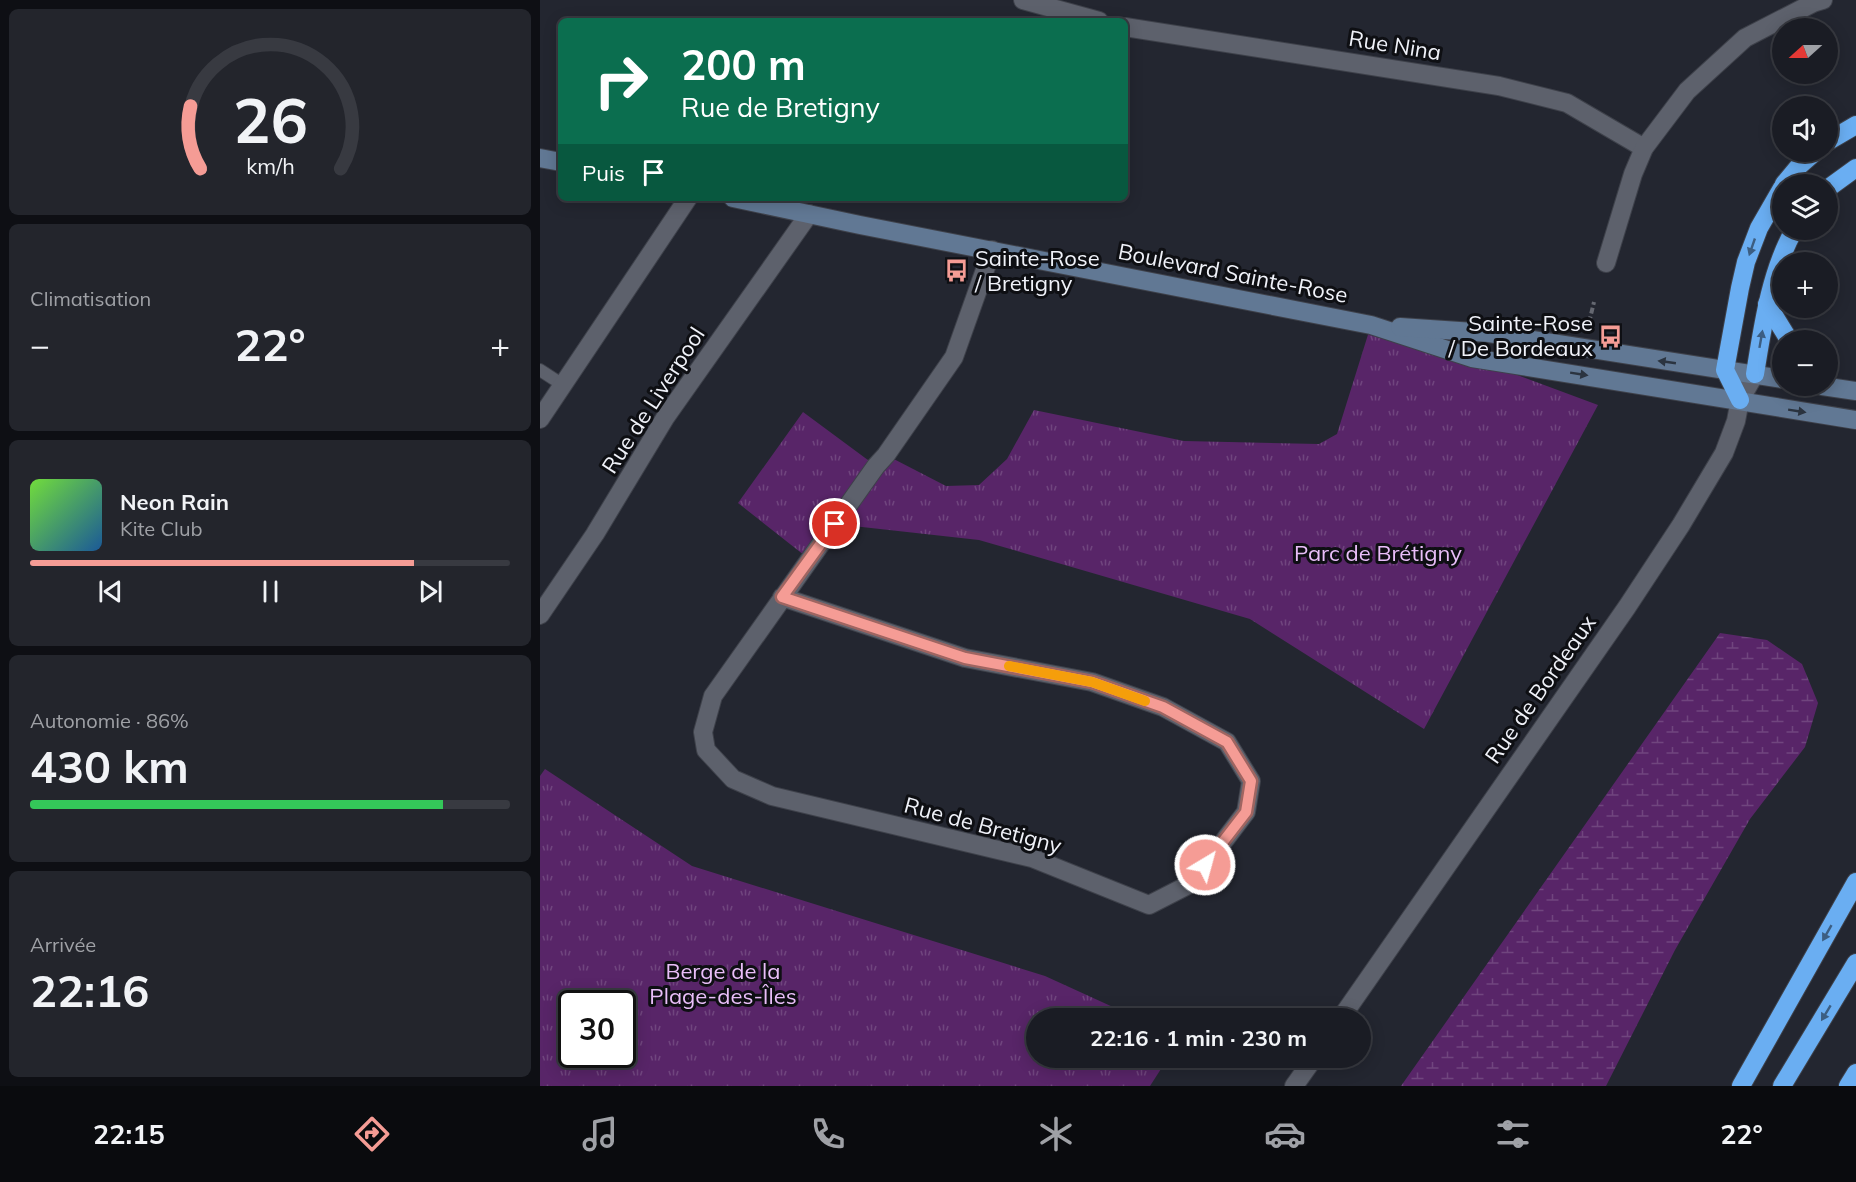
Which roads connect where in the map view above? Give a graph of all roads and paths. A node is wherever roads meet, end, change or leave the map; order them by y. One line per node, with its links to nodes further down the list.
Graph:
1 (1023, 0): 3 (street)
2 (1823, 0): 7 (street)
3 (1088, 18)
4 (1128, 27): 7 (street, Rue Nina)
5 (1856, 125): 6 (highway)
6 (1838, 136)
7 (1644, 148): 20 (street)
8 (540, 158): 9 (street)
9 (558, 161)
10 (1804, 162): 12 (highway)
11 (1856, 168): 13 (highway)
12 (1793, 174)
13 (1838, 180)
14 (686, 201): 30 (street)
15 (747, 201): 17 (street, Boulevard Sainte-Rose)
16 (1772, 205): 27 (highway, one-way to 27)
17 (809, 214): 19 (street, Boulevard Sainte-Rose); 37 (street, Rue de Liverpool)
18 (1789, 240): 22 (highway)
19 (992, 250): 23 (street, Boulevard Sainte-Rose); 36 (street, Rue de Bretigny)
20 (1606, 263)
21 (1594, 302): 25 (path)
22 (1767, 304): 24 (highway); 28 (highway, one-way to 22)
23 (1371, 325): 27 (street, Boulevard Sainte-Rose, one-way to 23); 33 (street, Boulevard Sainte-Rose, one-way to 33)
24 (1783, 330)
25 (1587, 332)
26 (540, 370): 30 (lane)
27 (1725, 370): 28 (street, Boulevard Sainte-Rose); 33 (highway)
28 (1755, 374): 29 (street, Boulevard Sainte-Rose); 33 (street, Rue de Bordeaux)
29 (1772, 377)
30 (563, 385): 34 (street)
31 (1838, 388): 32 (street)
32 (1856, 391)
33 (1740, 400): 35 (street, Boulevard Sainte-Rose, one-way to 35); 40 (street, Rue de Bordeaux)
34 (540, 419)
35 (1856, 420)
36 (782, 597): 36 (street, Rue de Bretigny)
37 (540, 615)
38 (1856, 882): 44 (highway, one-way to 44)
39 (1856, 963): 45 (highway, one-way to 45)
40 (1348, 1008)
41 (1307, 1068): 43 (street)
42 (1856, 1073): 46 (highway)
43 (1294, 1086)
44 (1741, 1086)
45 (1782, 1086)
46 (1848, 1086)

